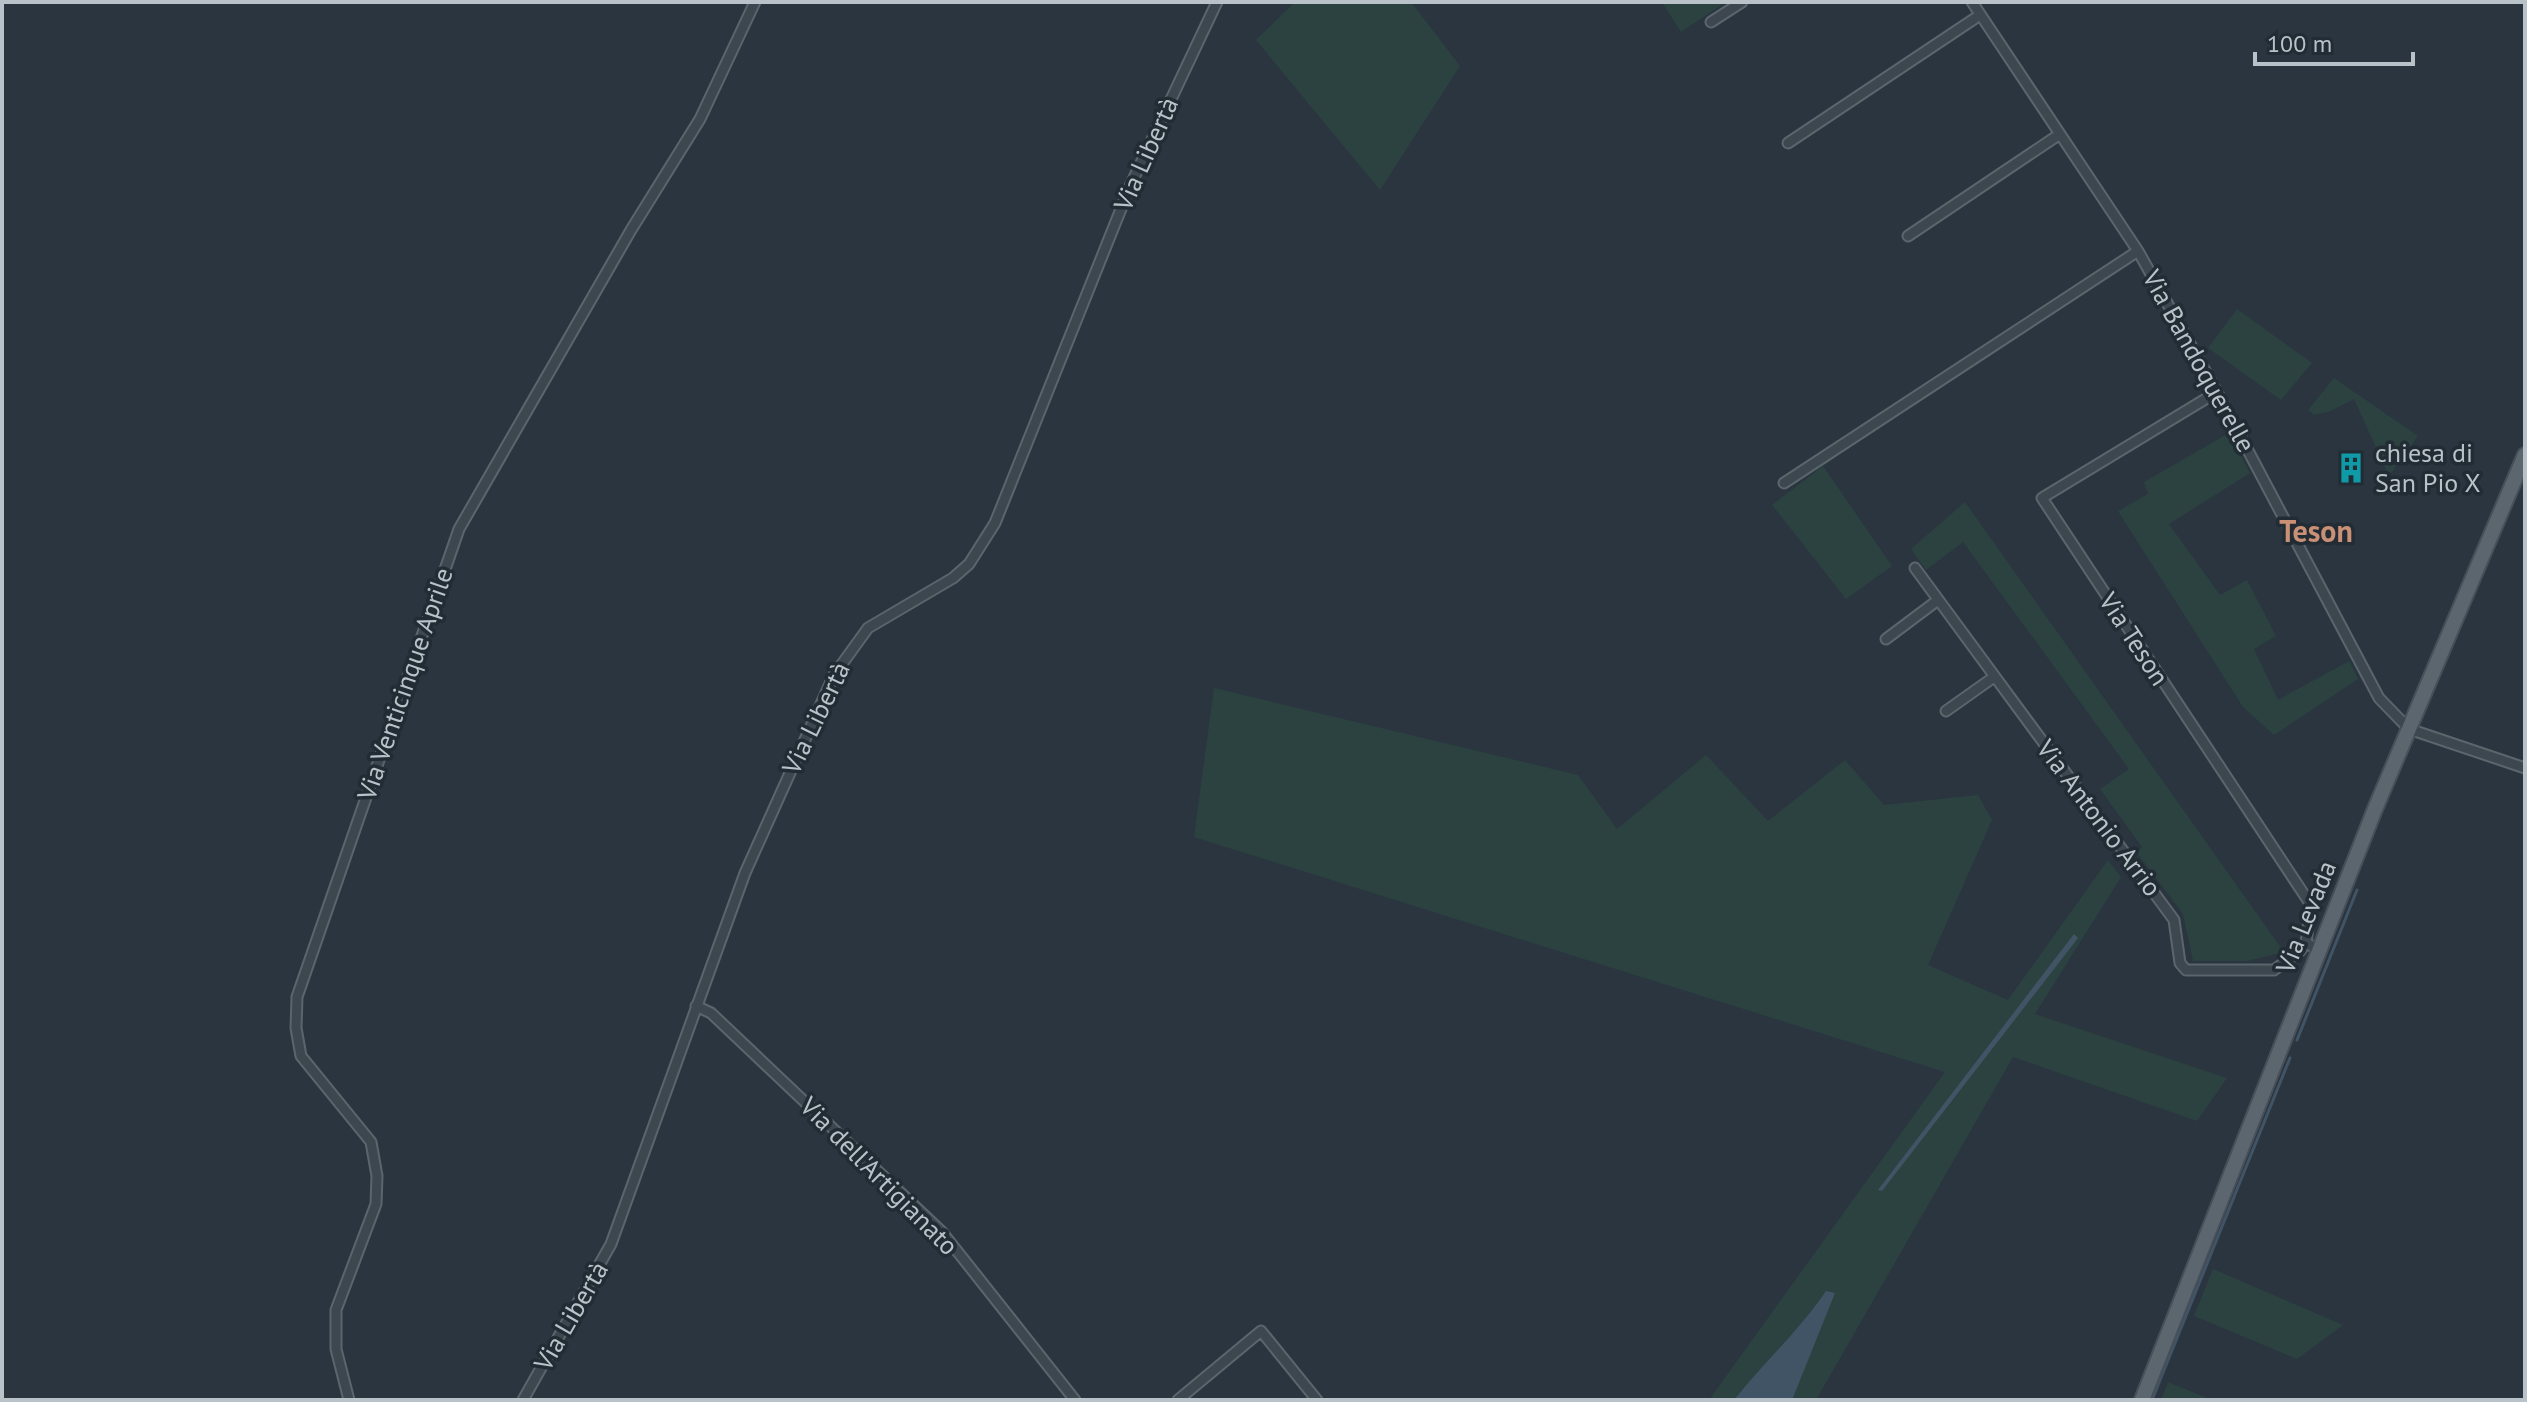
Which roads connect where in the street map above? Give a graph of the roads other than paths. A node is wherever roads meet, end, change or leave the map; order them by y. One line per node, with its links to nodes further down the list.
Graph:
1 (755, 2): 23 (street, Via Venticinque Aprile)
2 (1217, 2): 22 (street, Via Libertà)
3 (1742, 2): 6 (street)
4 (1972, 2): 5 (street, Via Bandoquerelle)
5 (1980, 15): 7 (street, Via Bandoquerelle); 8 (street)
6 (1711, 22)
7 (2060, 134): 9 (street); 10 (street, Via Bandoquerelle)
8 (1788, 143)
9 (1908, 236)
10 (2138, 251): 11 (street, Via Bandoquerelle); 13 (street)
11 (2217, 392): 19 (street, Via Bandoquerelle); 21 (street, Via Teson)
12 (2525, 455): 19 (main road, Via Levada)
13 (1784, 483)
14 (1915, 568): 15 (street, Via Antonio Arrio)
15 (1938, 600): 16 (street); 17 (street, Via Antonio Arrio)
16 (1886, 639)
17 (1994, 677): 18 (street); 21 (street, Via Antonio Arrio)
18 (1946, 711)
19 (2409, 729): 20 (street); 21 (main road, Via Levada)
20 (2525, 768)
21 (2312, 946): 28 (main road, Via Levada)
22 (696, 1006): 24 (street, Via Libertà); 25 (street, Via dell'Artigianato)
23 (349, 1400)
24 (523, 1400)
25 (1075, 1400)
26 (1178, 1400): 27 (street)
27 (1317, 1400)
28 (2142, 1400)

